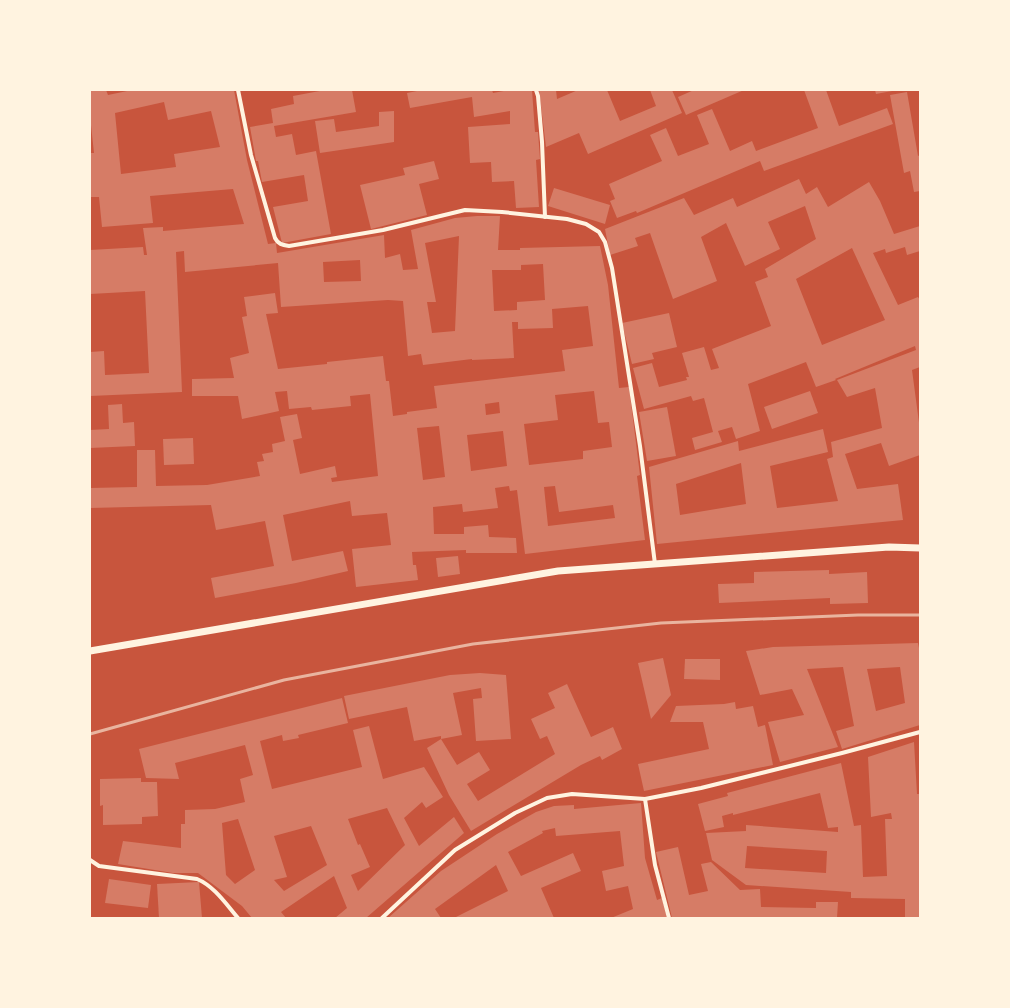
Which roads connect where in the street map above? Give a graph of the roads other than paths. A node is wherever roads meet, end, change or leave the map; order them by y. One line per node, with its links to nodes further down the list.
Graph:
1 (238, 90): 3 (street)
2 (536, 90): 3 (street)
3 (545, 217): 5 (street)
4 (920, 548): 5 (street)
5 (655, 564): 6 (street)
6 (90, 651)
7 (920, 732): 8 (street)
8 (645, 799): 11 (street); 12 (street)
9 (90, 860): 10 (street)
10 (238, 918)
11 (382, 918)
12 (669, 918)

